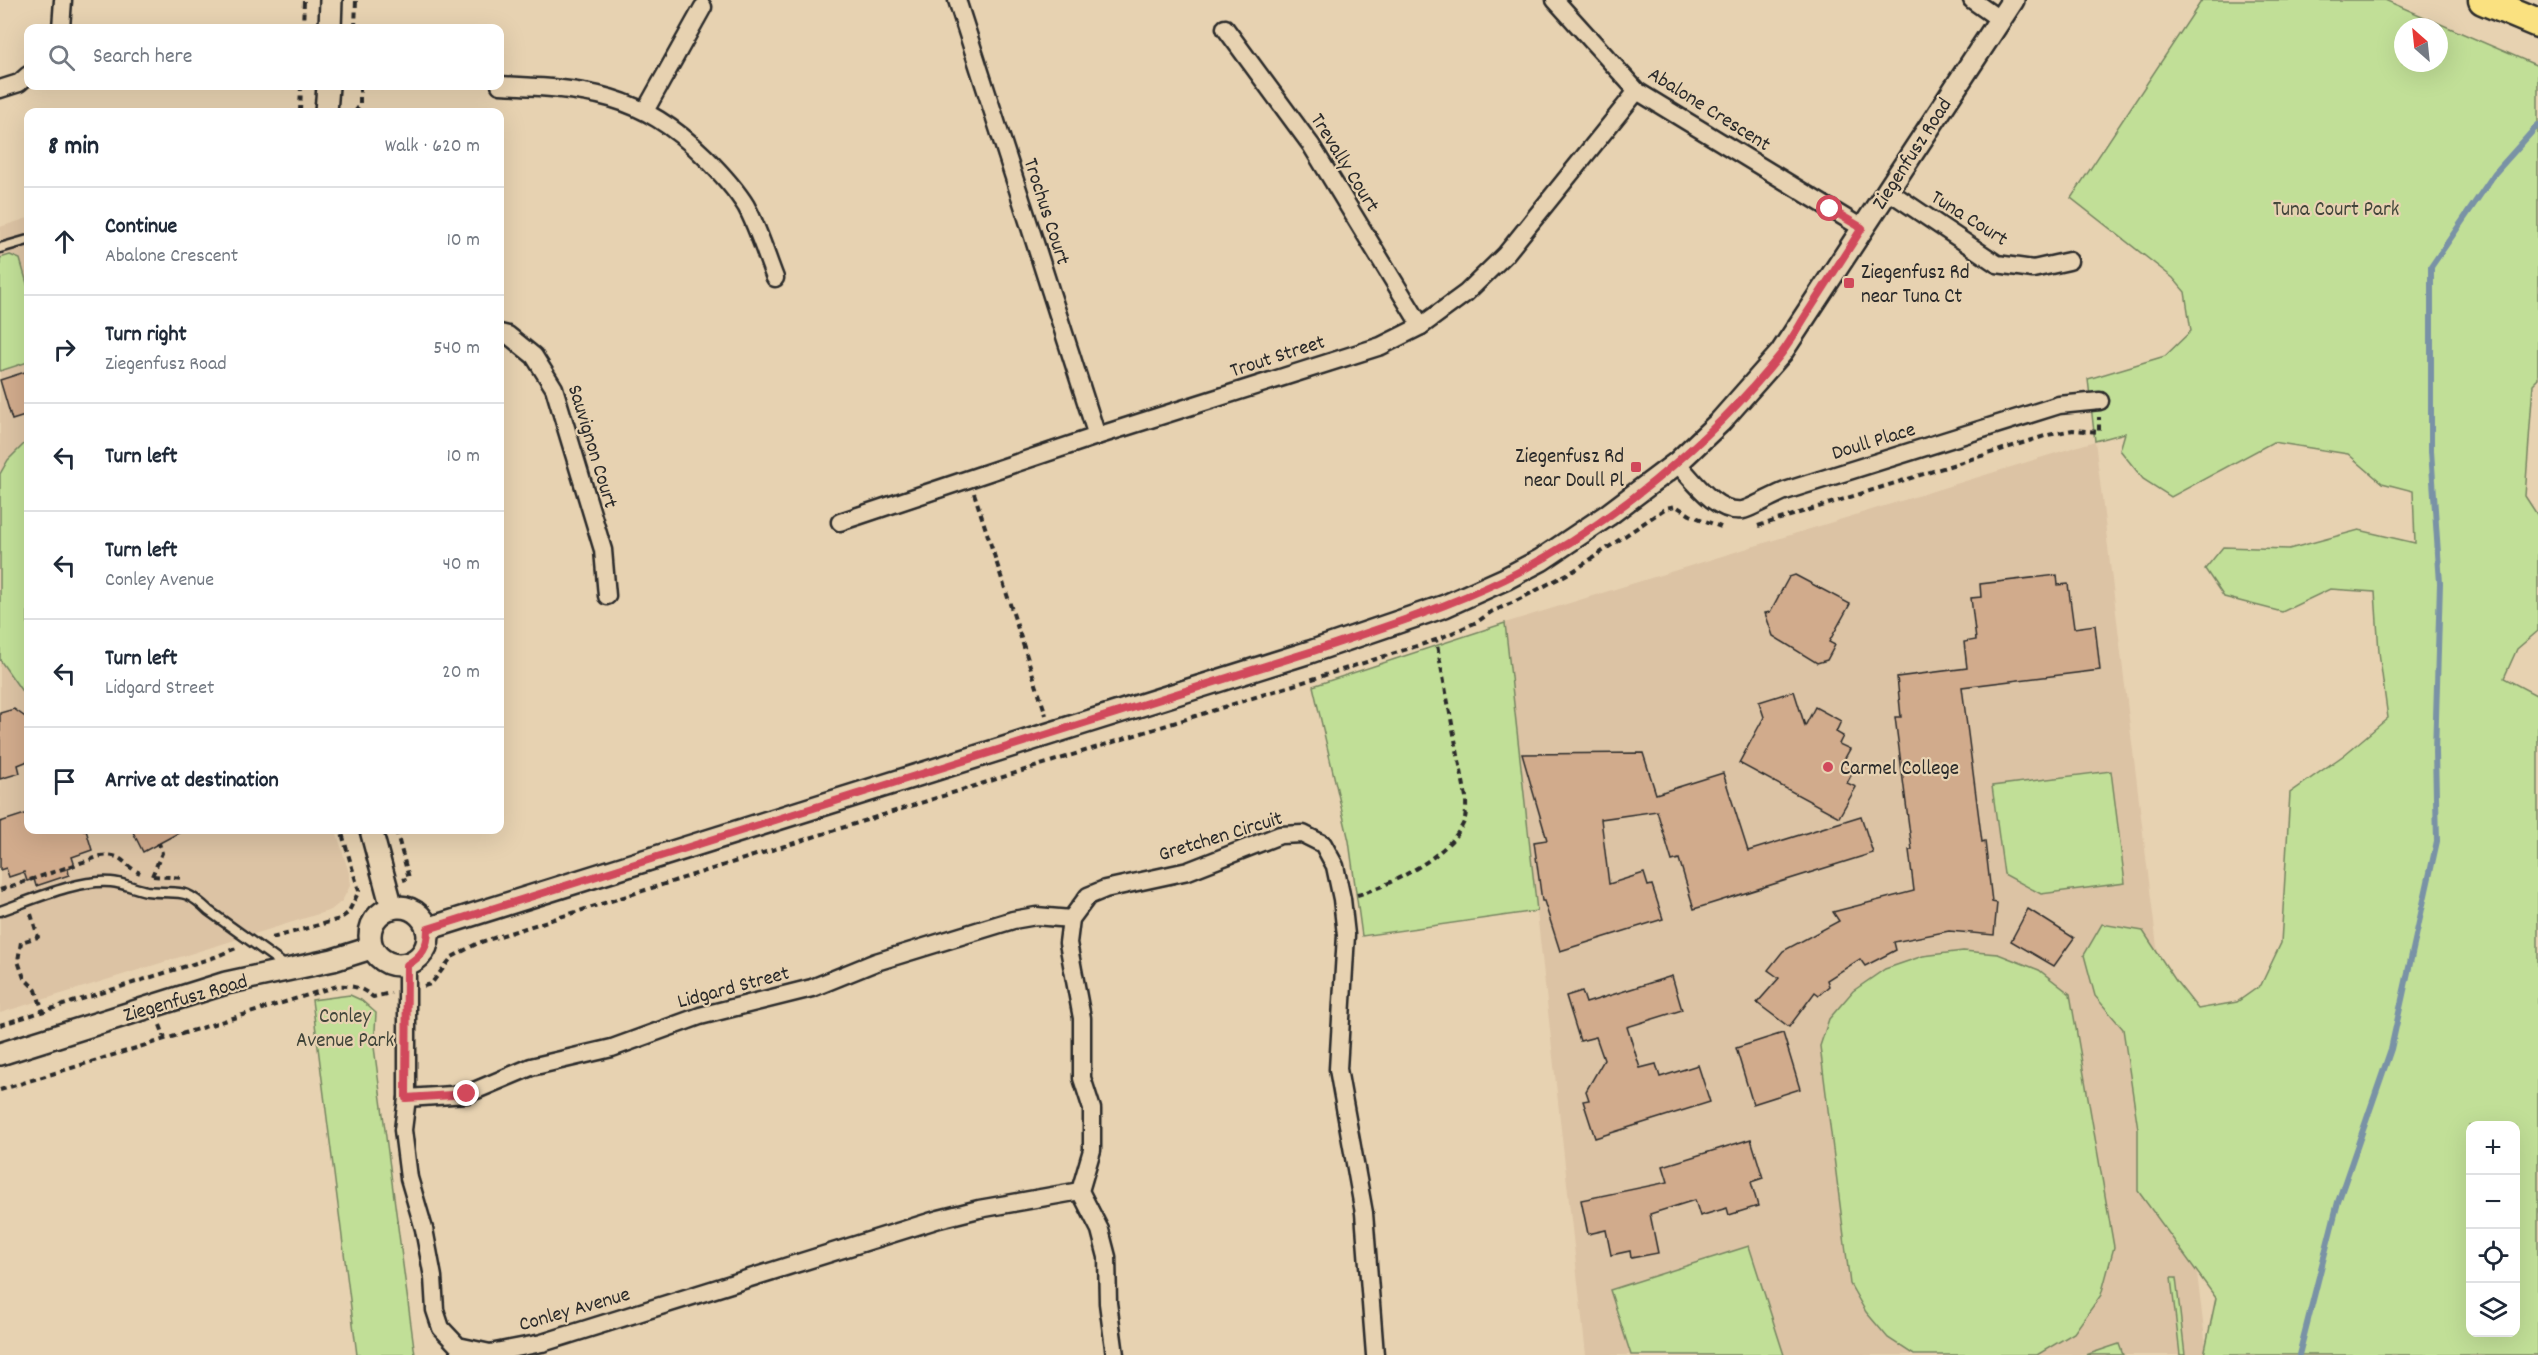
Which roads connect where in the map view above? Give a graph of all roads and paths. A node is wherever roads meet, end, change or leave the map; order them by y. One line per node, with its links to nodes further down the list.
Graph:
1 (63, 0): 13 (street)
2 (304, 0): 14 (path)
3 (331, 0): 15 (street)
4 (356, 0): 16 (path)
5 (957, 0): 38 (street, Trochus Court)
6 (1555, 0): 24 (street, Abalone Crescent)
7 (1972, 0): 11 (street)
8 (2013, 0): 11 (street, Ziegenfusz Road)
9 (2482, 0): 12 (highway)
10 (703, 7): 28 (street)
11 (1999, 19): 29 (street, Ziegenfusz Road)
12 (2538, 23)
13 (61, 24)
14 (303, 24)
15 (330, 24)
16 (355, 24)
17 (1225, 28): 35 (street, Trevally Court)
18 (24, 79): 20 (street)
19 (504, 86): 28 (street)
20 (0, 89)
21 (301, 90): 25 (path)
22 (328, 90): 26 (street)
23 (360, 90): 27 (path)
24 (1637, 92): 30 (street, Abalone Crescent); 35 (street, Trout Street)
25 (300, 108)
26 (326, 108)
27 (358, 108)
28 (645, 111): 34 (street)
29 (1887, 190): 30 (street, Ziegenfusz Road); 33 (street, Tuna Court)
30 (1862, 228): 39 (street, Ziegenfusz Road)
31 (24, 241): 32 (lane)
32 (0, 248)
33 (2069, 261)
34 (775, 278)
35 (1420, 326): 38 (street, Trout Street)
36 (504, 334): 42 (street, Sauvignon Court)
37 (2100, 401): 39 (street, Doull Place)
38 (1097, 436): 40 (street, Trout Street)
39 (1677, 463): 44 (street, Ziegenfusz Road)
40 (970, 478): 41 (street, Trout Street); 44 (path)
41 (840, 522)
42 (607, 596)
43 (1436, 640): 49 (path)
44 (1051, 732): 54 (street, Ziegenfusz Road)
45 (342, 834): 55 (path)
46 (372, 834): 50 (street)
47 (159, 843): 48 (path)
48 (152, 876)
49 (1342, 900): 53 (street, Gretchen Circuit); 66 (street, Gretchen Circuit)
50 (392, 908): 54 (street); 56 (street)
51 (0, 911): 55 (lane)
52 (20, 916): 59 (path)
53 (1071, 918): 62 (street, Lidgard Street); 63 (street)
54 (428, 929): 57 (street)
55 (250, 942): 58 (lane); 59 (path)
56 (371, 948): 57 (street); 58 (street, Ziegenfusz Road)
57 (407, 965): 62 (street, Conley Avenue)
58 (290, 969): 61 (street, Ziegenfusz Road)
59 (43, 1012): 60 (path)
60 (0, 1025)
61 (0, 1054)
62 (406, 1098): 64 (street, Conley Avenue)
63 (1080, 1191): 64 (street, Conley Avenue); 65 (street)
64 (455, 1350)
65 (1114, 1355)
66 (1375, 1355)

